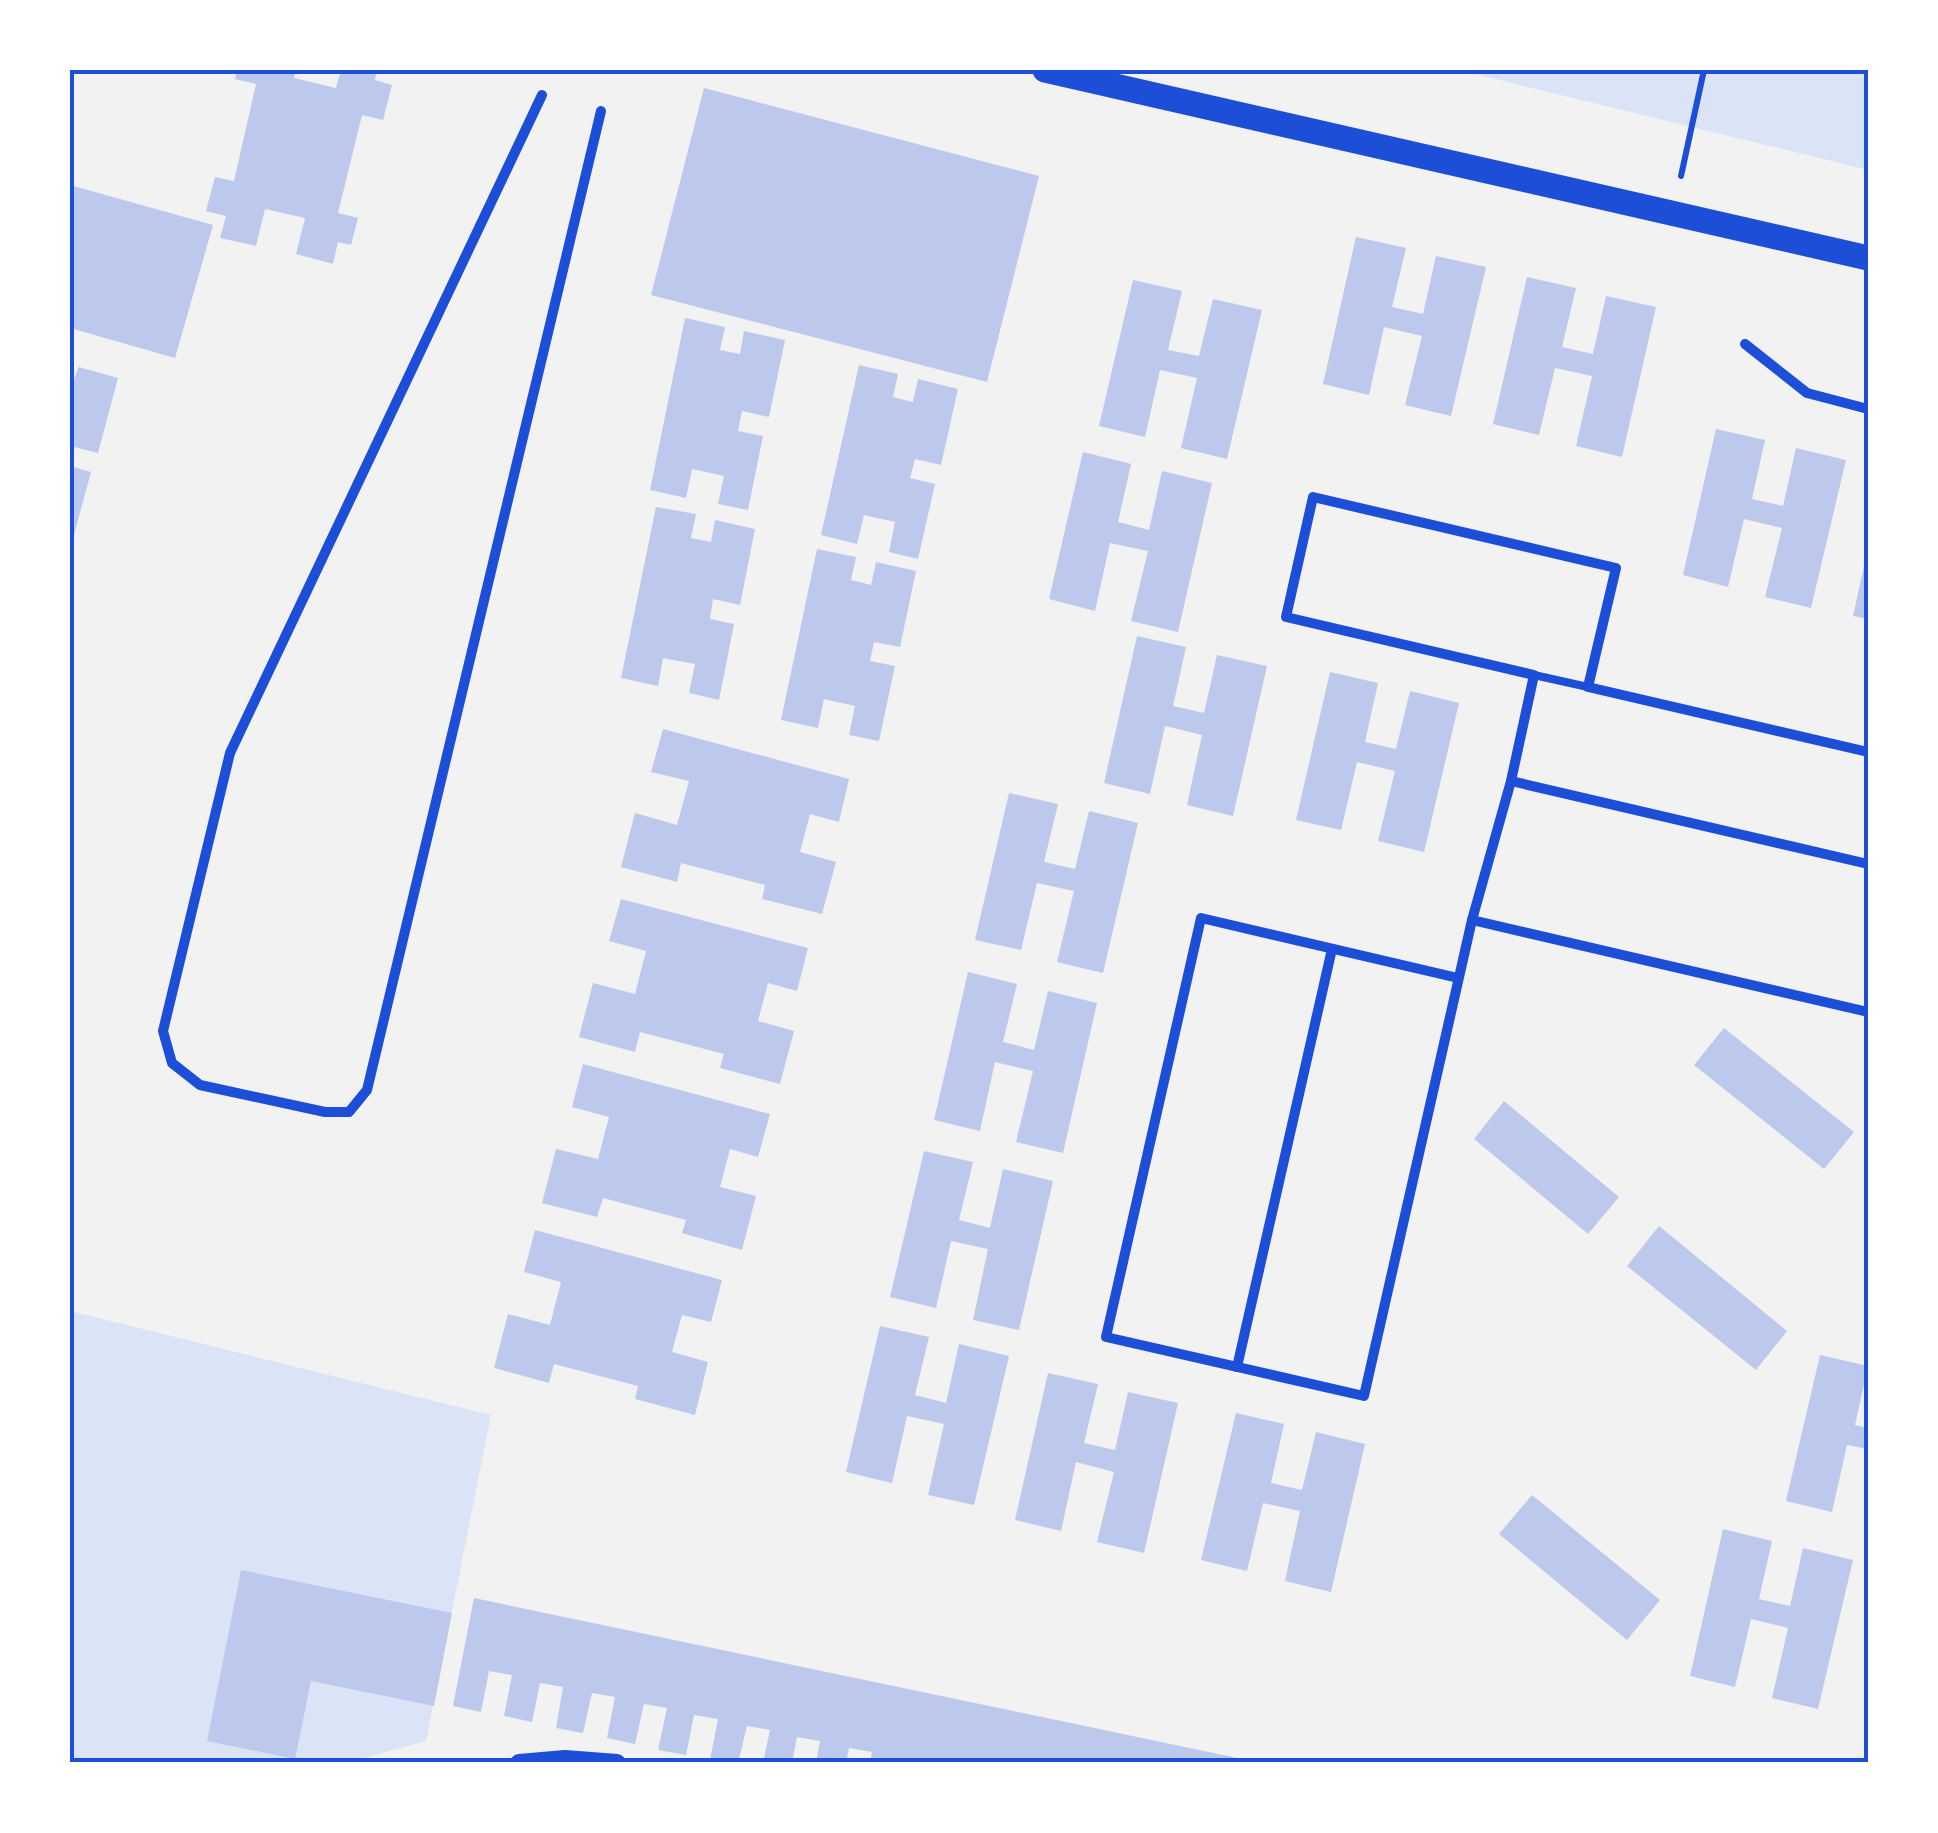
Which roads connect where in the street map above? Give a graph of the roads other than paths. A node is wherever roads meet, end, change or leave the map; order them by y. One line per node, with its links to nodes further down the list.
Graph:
1 (1044, 70): 4 (main road)
2 (542, 95): 3 (street)
3 (601, 112)
4 (1868, 258)
5 (1744, 344): 6 (street)
6 (1868, 409)
7 (1534, 675): 8 (lane); 8 (street); 10 (street)
8 (1588, 687): 9 (street)
9 (1868, 752)
10 (1511, 781): 11 (street); 12 (street)
11 (1868, 864)
12 (1472, 920): 14 (street); 15 (street)
13 (1332, 949): 14 (street); 16 (street); 16 (street)
14 (1458, 978): 16 (street)
15 (1868, 1012)
16 (1237, 1367)
17 (519, 1763): 18 (street)
18 (617, 1763)

